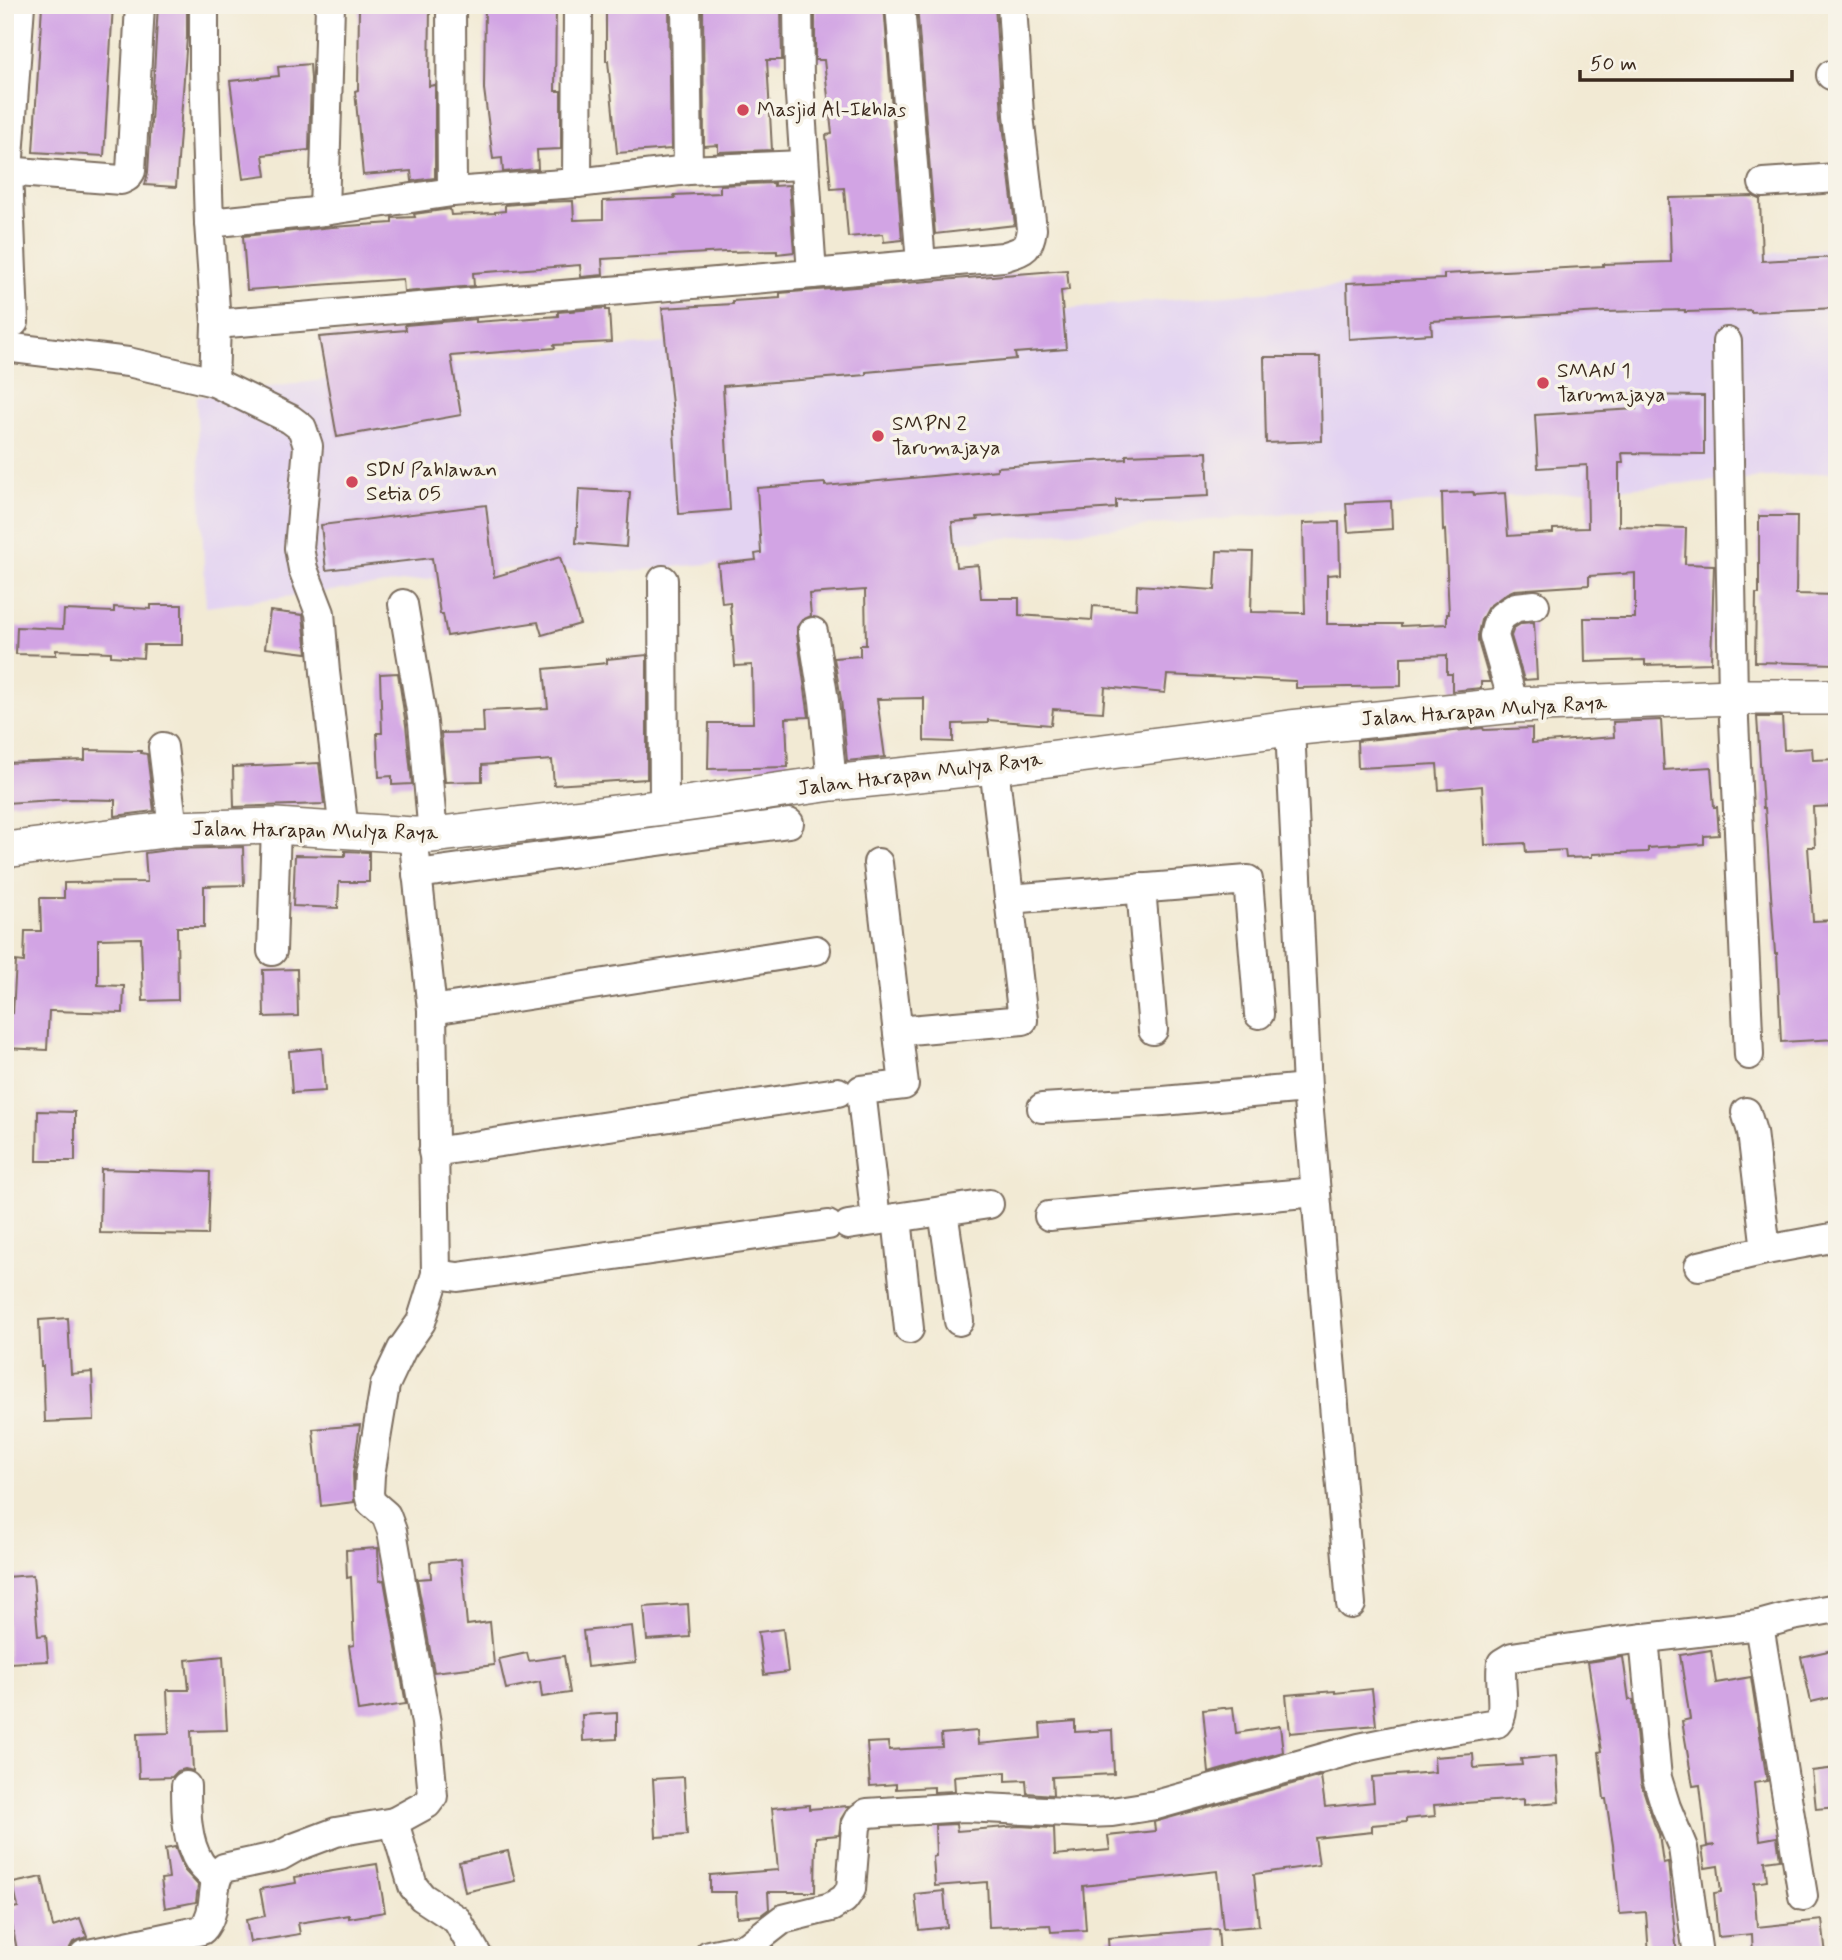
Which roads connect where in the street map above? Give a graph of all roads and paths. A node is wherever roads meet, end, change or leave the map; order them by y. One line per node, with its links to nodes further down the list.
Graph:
1 (20, 5): 13 (street)
2 (140, 5): 13 (street)
3 (204, 5): 19 (street)
4 (330, 5): 18 (street)
5 (451, 5): 17 (street)
6 (578, 5): 15 (street)
7 (686, 5): 12 (street)
8 (798, 5): 11 (street)
9 (900, 5): 20 (street)
10 (1012, 5): 20 (street)
11 (803, 165): 12 (street); 21 (street)
12 (688, 170): 15 (street)
13 (7, 171): 23 (street)
14 (1837, 178): 16 (street)
15 (577, 183): 17 (street)
16 (1763, 184)
17 (452, 192): 18 (street)
18 (324, 211): 19 (street)
19 (209, 223): 22 (street)
20 (921, 263): 21 (street)
21 (812, 274): 22 (street)
22 (216, 324): 25 (street)
23 (9, 335): 25 (street)
24 (1727, 342): 30 (street)
25 (214, 382): 41 (street)
26 (663, 580): 37 (street)
27 (403, 604): 42 (street)
28 (1535, 605): 32 (street)
29 (813, 632): 36 (street)
30 (1733, 697): 31 (street, Jalan Harapan Mulya Raya); 32 (street, Jalan Harapan Mulya Raya); 54 (street)
31 (1837, 697)
32 (1514, 705): 33 (street, Jalan Harapan Mulya Raya)
33 (1290, 728): 35 (street, Jalan Harapan Mulya Raya); 55 (street)
34 (163, 747): 40 (street)
35 (994, 766): 36 (street, Jalan Harapan Mulya Raya); 47 (street)
36 (832, 783): 37 (street, Jalan Harapan Mulya Raya)
37 (664, 807): 42 (street, Jalan Harapan Mulya Raya)
38 (789, 823): 45 (street)
39 (276, 826): 40 (street, Jalan Harapan Mulya Raya); 41 (street, Jalan Harapan Mulya Raya); 49 (street)
40 (173, 829): 43 (street, Jalan Harapan Mulya Raya)
41 (344, 831): 42 (street, Jalan Harapan Mulya Raya)
42 (423, 835): 45 (street)
43 (5, 850)
44 (878, 863): 53 (street)
45 (417, 874): 50 (street)
46 (1141, 888): 47 (street); 51 (street); 52 (street)
47 (1009, 899): 53 (street)
48 (817, 950): 50 (street)
49 (272, 951)
50 (432, 1010): 59 (street)
51 (1259, 1014)
52 (1153, 1030)
53 (898, 1031): 64 (street)
54 (1749, 1055)
55 (1307, 1088): 57 (street); 60 (street)
56 (838, 1092): 59 (street)
57 (1042, 1108)
58 (1746, 1112): 66 (street)
59 (433, 1152): 68 (street)
60 (1316, 1192): 63 (street); 71 (street)
61 (989, 1204): 62 (street)
62 (943, 1211): 64 (street); 69 (street)
63 (1049, 1216)
64 (886, 1219): 68 (street); 70 (street)
65 (1837, 1237): 66 (street)
66 (1766, 1250): 67 (street)
67 (1699, 1266)
68 (436, 1274): 76 (street)
69 (959, 1321)
70 (909, 1329)
71 (1351, 1604)
72 (1837, 1608): 73 (street)
73 (1759, 1625): 74 (street); 78 (street)
74 (1644, 1638): 81 (street); 82 (street)
75 (186, 1786): 77 (street)
76 (394, 1822): 77 (street); 80 (street)
77 (216, 1879): 79 (street)
78 (1803, 1896)
79 (84, 1955)
80 (477, 1955)
81 (709, 1955)
82 (1698, 1955)

